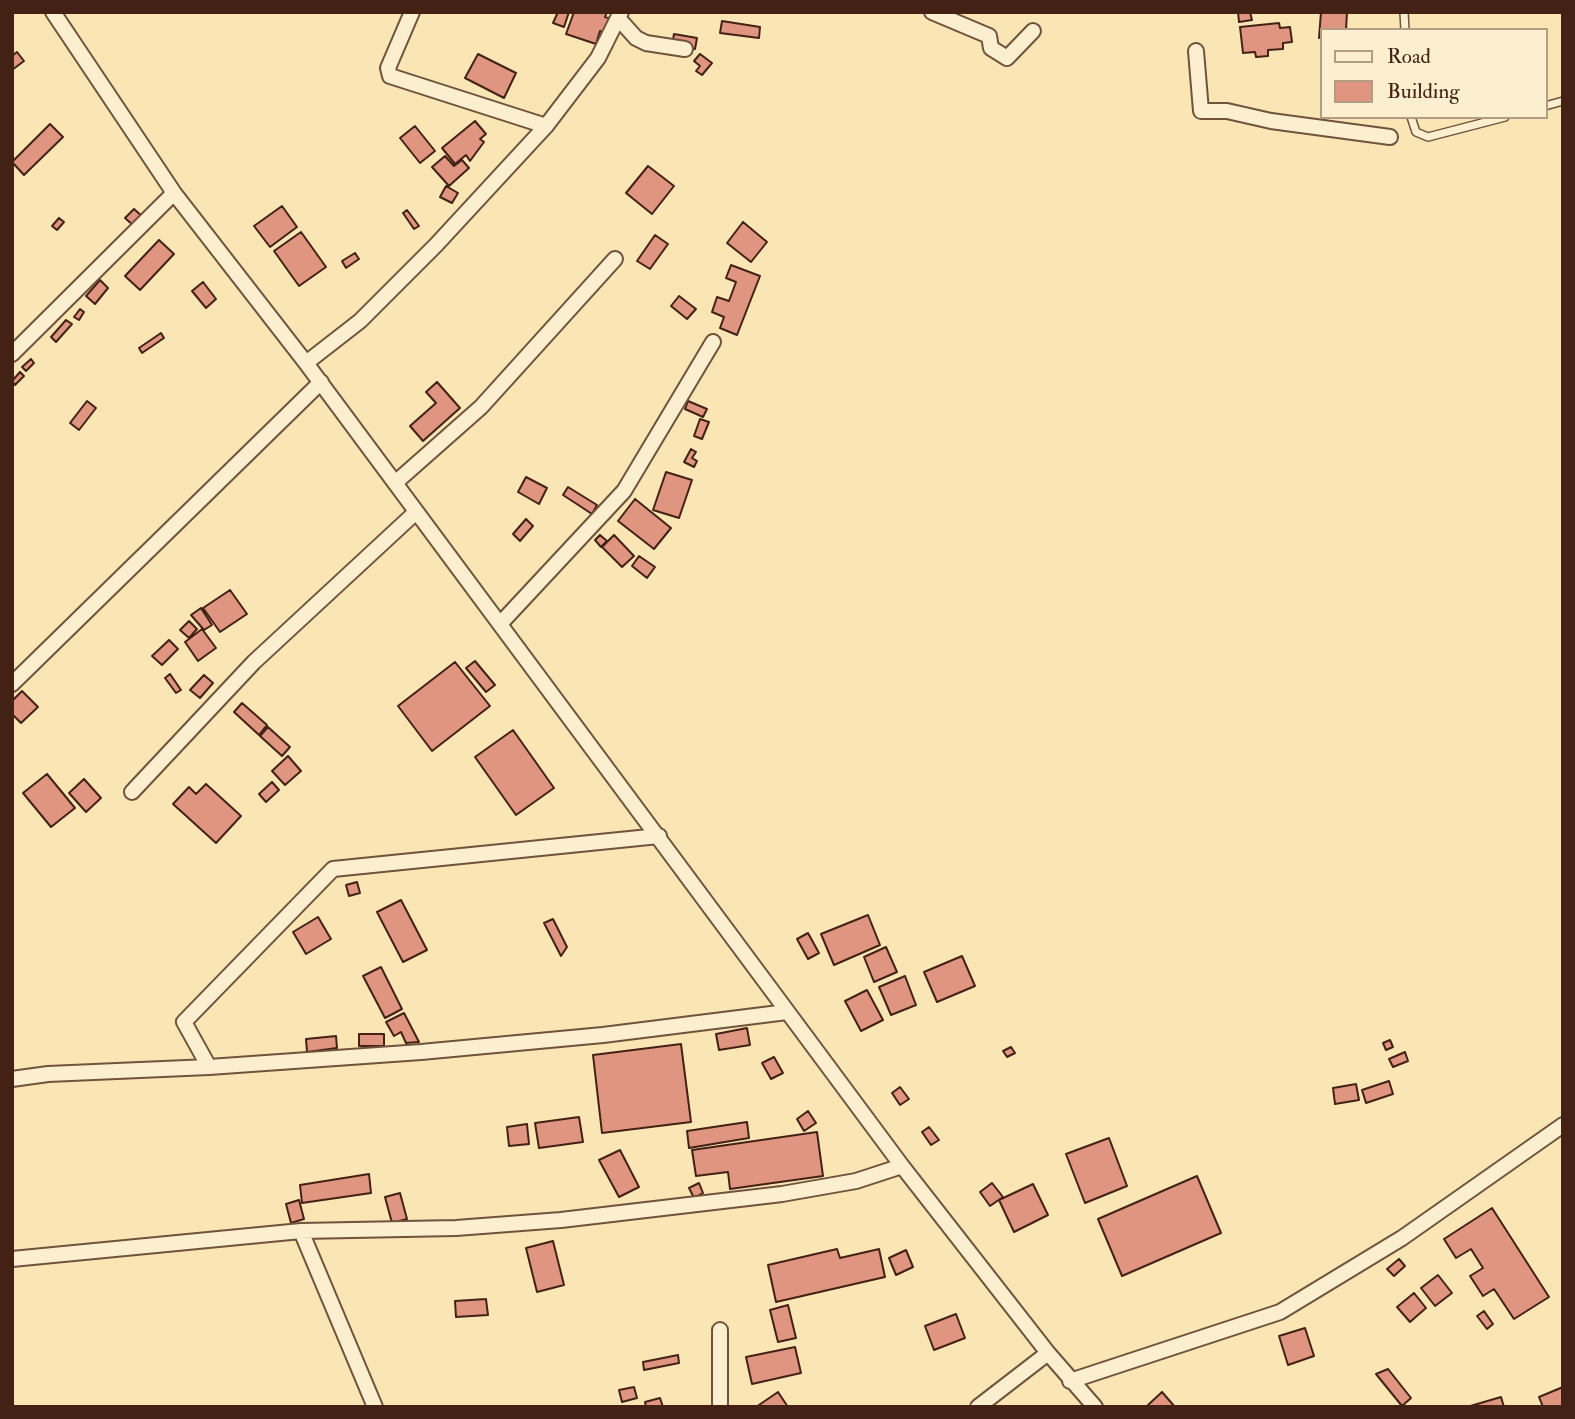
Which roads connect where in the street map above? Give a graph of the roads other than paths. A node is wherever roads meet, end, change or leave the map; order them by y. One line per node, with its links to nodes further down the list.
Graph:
1 (52, 12): 12 (street)
2 (412, 12): 10 (street)
3 (932, 12): 5 (street)
4 (620, 15): 6 (street); 10 (street)
5 (1033, 31)
6 (685, 49)
7 (1196, 51): 11 (street)
8 (1412, 119): 9 (lane)
9 (1497, 119)
10 (546, 126): 16 (street)
11 (1390, 137)
12 (174, 193): 15 (street); 16 (street)
13 (615, 259): 18 (street)
14 (713, 342): 20 (street)
15 (12, 354)
16 (306, 363): 17 (street)
17 (321, 382): 18 (street); 21 (street)
18 (395, 483): 19 (street)
19 (416, 512): 20 (street); 22 (street)
20 (500, 624): 23 (street)
21 (12, 684)
22 (132, 792)
23 (659, 836): 24 (street); 25 (street)
24 (787, 1012): 25 (street); 28 (street)
25 (209, 1067): 26 (street)
26 (12, 1079)
27 (1563, 1125): 33 (street)
28 (902, 1166): 29 (street); 32 (street)
29 (301, 1231): 30 (street); 34 (street)
30 (12, 1259)
31 (720, 1331): 35 (street)
32 (1048, 1353): 33 (street); 36 (street)
33 (1070, 1381): 37 (street)
34 (374, 1407)
35 (720, 1407)
36 (978, 1407)
37 (1095, 1407)

